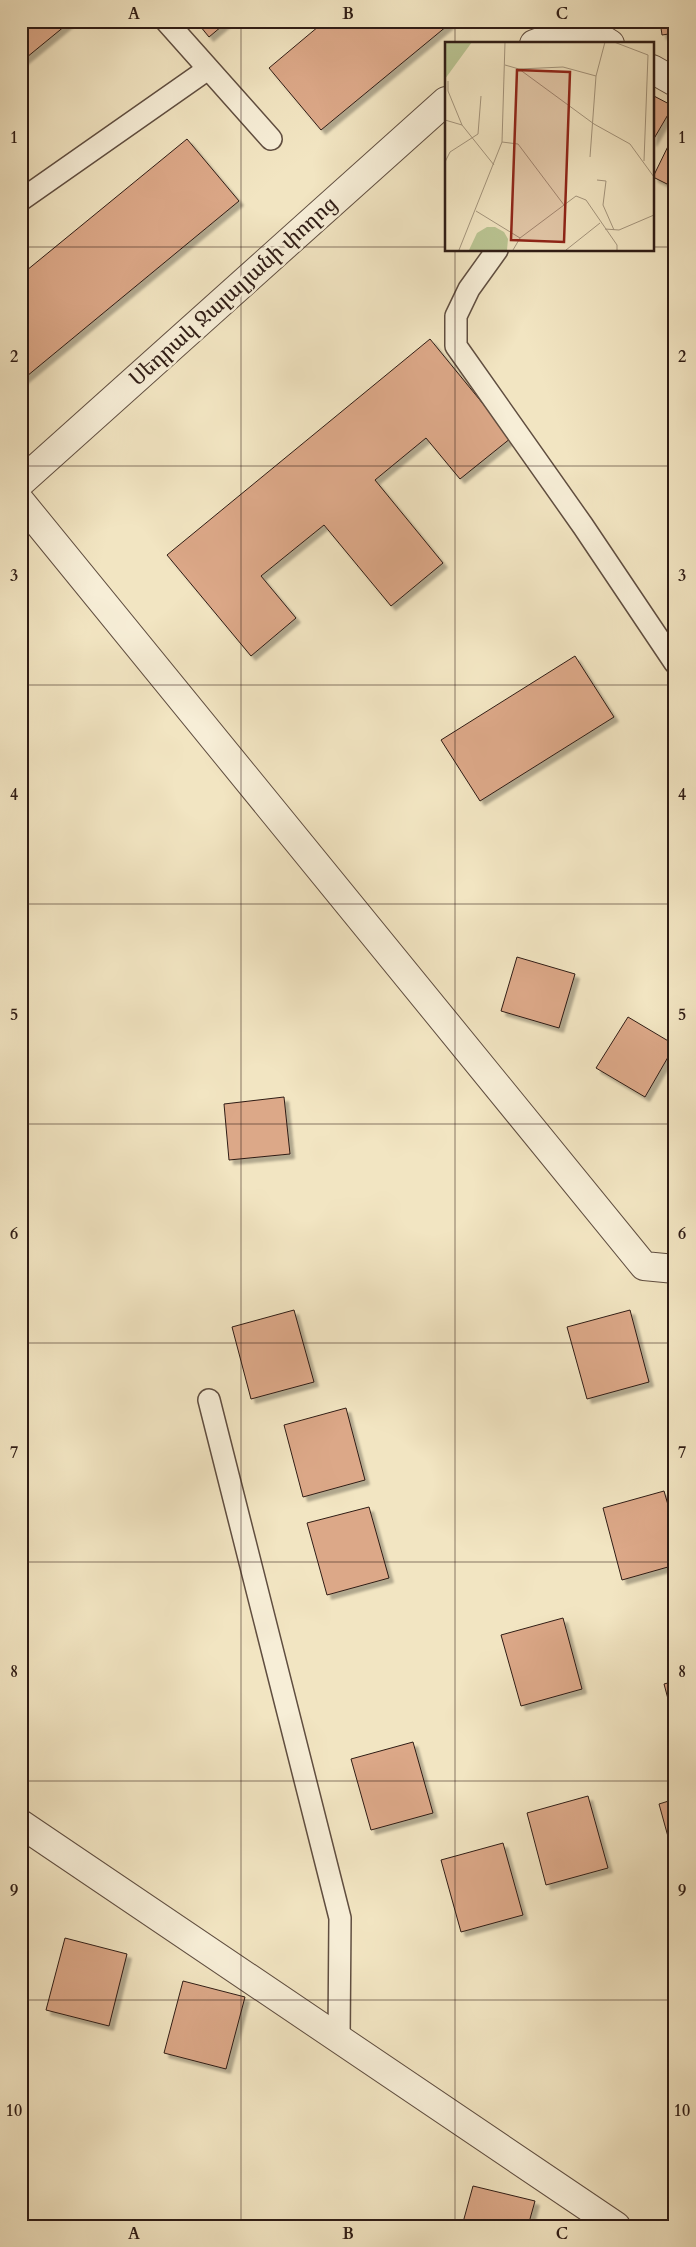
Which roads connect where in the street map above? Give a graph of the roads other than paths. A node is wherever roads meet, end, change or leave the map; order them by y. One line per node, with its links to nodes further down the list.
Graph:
1 (166, 21): 5 (lane)
2 (583, 24): 3 (street); 4 (street)
3 (539, 42)
4 (607, 42)
5 (208, 69): 9 (lane); 10 (lane)
6 (654, 70): 7 (street)
7 (675, 82)
8 (445, 102): 12 (street, Սեդրակ Ջալալյանի փողոց)
9 (271, 139)
10 (21, 200)
11 (496, 251): 14 (lane)
12 (21, 482)
13 (21, 502): 15 (street)
14 (675, 663)
15 (675, 1269)
16 (209, 1400): 18 (lane)
17 (21, 1824): 18 (street)
18 (339, 2038): 19 (street)
19 (616, 2226)

